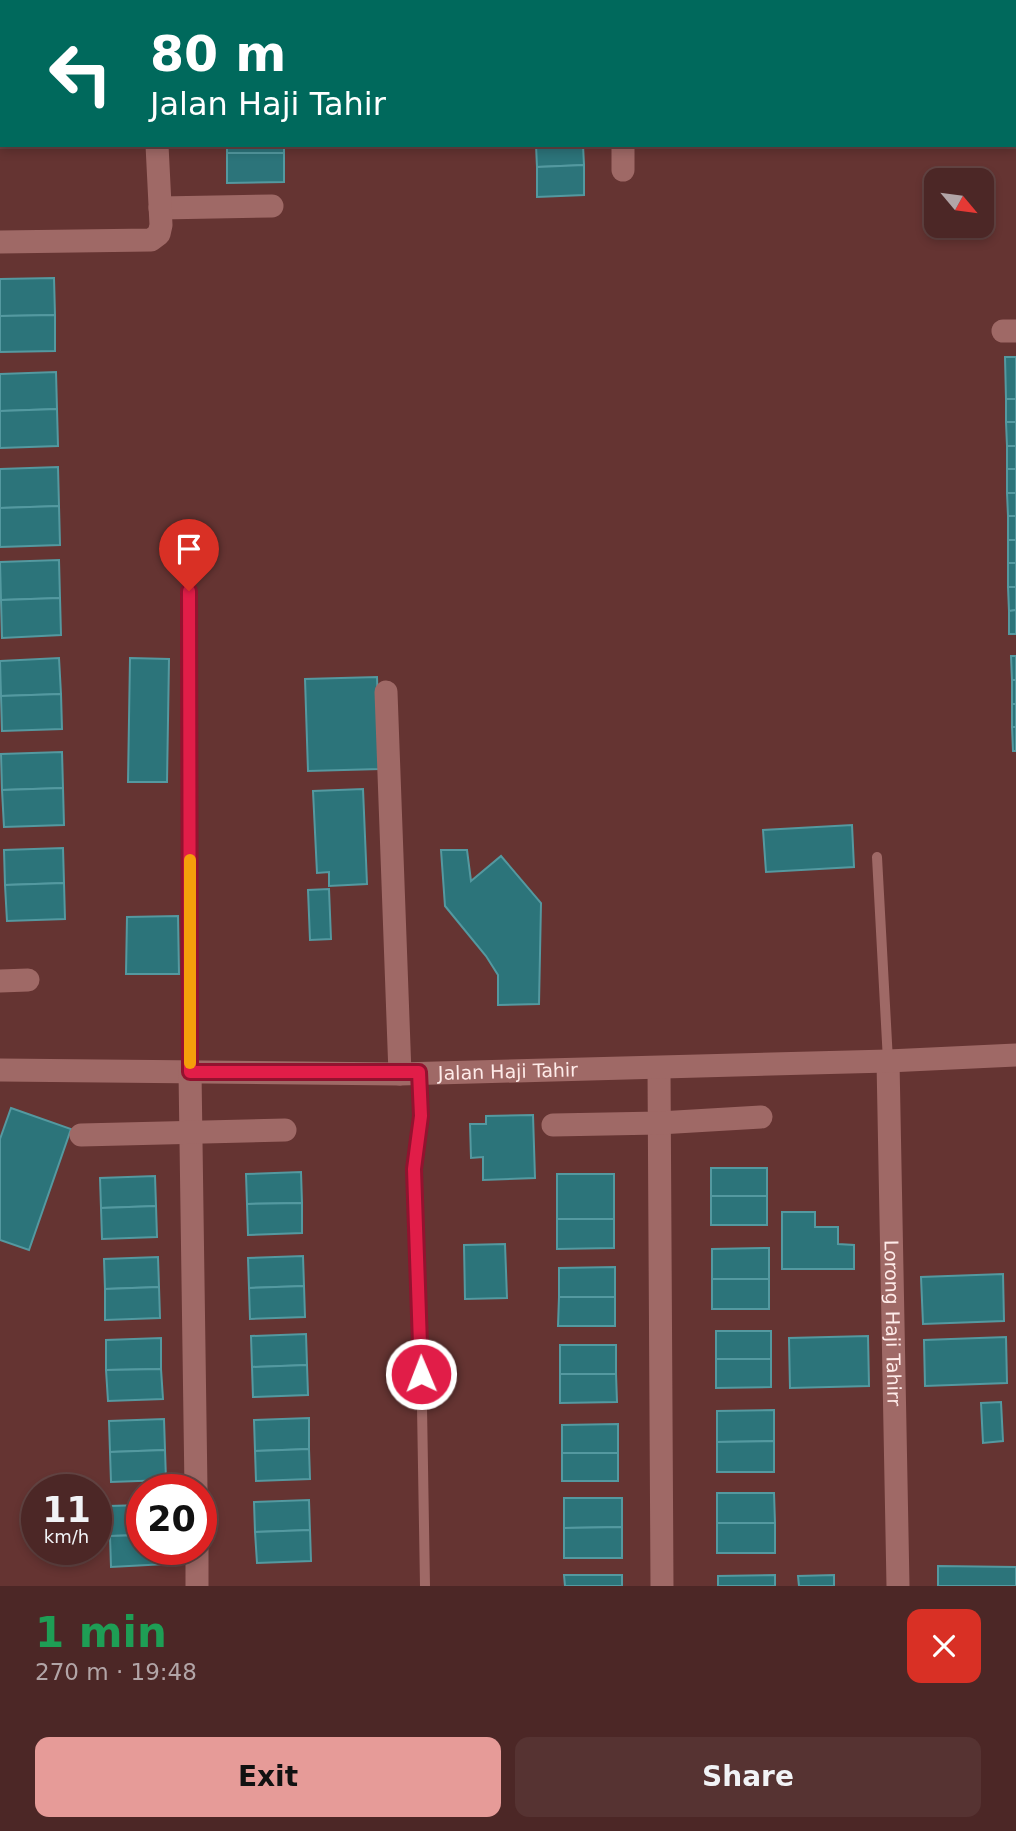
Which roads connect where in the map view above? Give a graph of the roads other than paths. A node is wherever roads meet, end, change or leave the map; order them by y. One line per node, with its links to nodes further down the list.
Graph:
1 (158, 147): 5 (street)
2 (623, 147): 3 (street)
3 (623, 170)
4 (272, 206): 5 (street)
5 (160, 208): 6 (street)
6 (0, 242)
7 (189, 564): 16 (lane)
8 (386, 692): 17 (street)
9 (877, 857): 13 (lane)
10 (28, 980): 11 (street)
11 (0, 981)
12 (1016, 1055): 13 (street, Jalan Haji Tahir)
13 (888, 1061): 14 (street, Jalan Haji Tahir); 29 (street, Lorong Haji Tahirr)
14 (659, 1068): 17 (street, Jalan Haji Tahir); 19 (street)
15 (0, 1070): 16 (street, Jalan Haji Tahir)
16 (190, 1072): 17 (street, Jalan Haji Tahir); 22 (street)
17 (409, 1073): 27 (lane)
18 (761, 1117): 19 (street)
19 (659, 1123): 20 (street); 28 (street)
20 (553, 1125)
21 (285, 1130): 22 (street)
22 (192, 1133): 23 (street); 24 (street)
23 (81, 1135)
24 (196, 1474)
25 (197, 1565): 26 (street)
26 (197, 1586)
27 (425, 1586)
28 (662, 1586)
29 (898, 1586)

